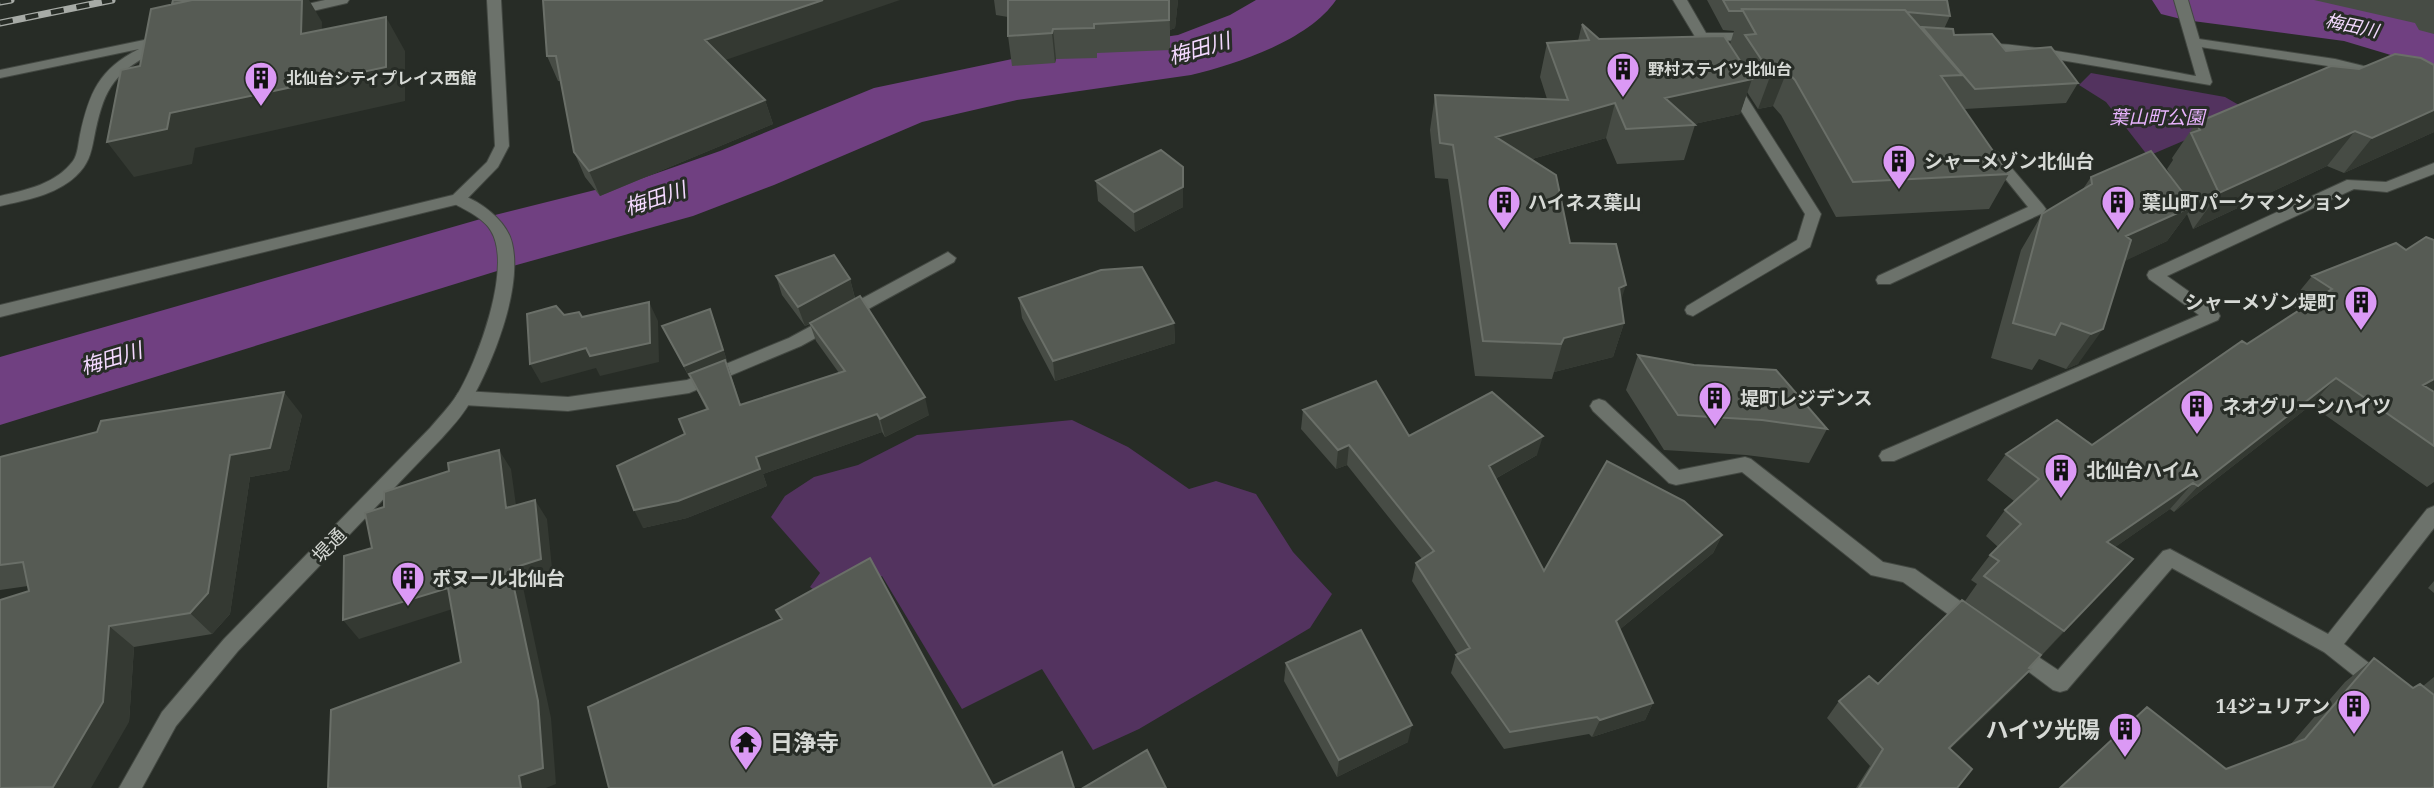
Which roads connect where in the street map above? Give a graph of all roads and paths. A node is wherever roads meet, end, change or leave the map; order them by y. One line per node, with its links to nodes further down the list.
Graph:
1 (342, 0): 5 (street)
2 (494, 0): 14 (street)
3 (1680, 0): 6 (street)
4 (2183, 7): 7 (street)
5 (279, 14)
6 (1771, 37)
7 (2192, 42): 8 (street); 11 (street)
8 (1964, 44)
9 (1725, 73): 18 (street)
10 (0, 74): 15 (street)
11 (2397, 79)
12 (1984, 145): 17 (street)
13 (2434, 167): 22 (street)
14 (458, 199): 19 (street); 20 (street, 堤通)
15 (0, 201)
16 (948, 258): 20 (street)
17 (1884, 280)
18 (1693, 310)
19 (0, 311)
20 (464, 398): 26 (street, 堤通)
21 (1599, 406): 24 (street)
22 (1888, 456)
23 (2434, 514): 24 (street)
24 (2331, 646): 25 (street)
25 (2393, 694)
26 (130, 788)

